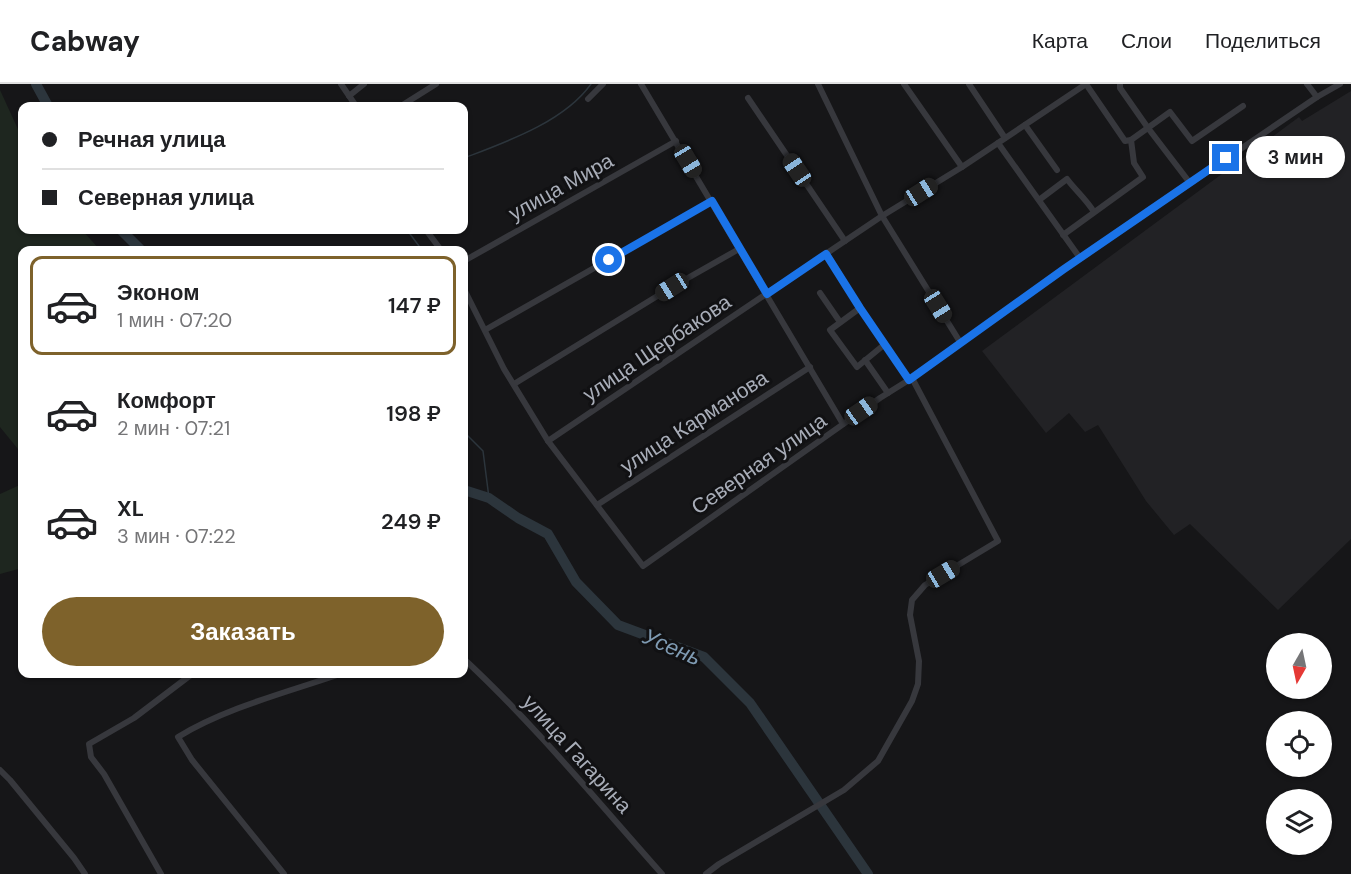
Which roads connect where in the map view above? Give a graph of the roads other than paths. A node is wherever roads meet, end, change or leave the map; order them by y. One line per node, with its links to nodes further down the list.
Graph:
1 (342, 84): 13 (street)
2 (364, 84): 13 (street)
3 (436, 84): 18 (street)
4 (603, 84): 16 (street)
5 (641, 84): 24 (street)
6 (818, 84): 32 (street)
7 (904, 84): 26 (street)
8 (969, 84): 22 (street)
9 (1086, 84): 20 (street, улица Щербакова); 23 (street)
10 (1120, 84): 21 (street)
11 (1307, 84): 14 (street)
12 (1340, 84): 14 (street, Северная улица)
13 (349, 96): 17 (street)
14 (1317, 97): 28 (street, Северная улица)
15 (748, 98): 34 (street)
16 (588, 99)
17 (353, 102)
18 (407, 102)
19 (1243, 106): 21 (street)
20 (1025, 125): 22 (street, улица Щербакова); 27 (street)
21 (1148, 128): 23 (street); 28 (street)
22 (1005, 138): 25 (street, улица Щербакова)
23 (1131, 140): 31 (street)
24 (676, 141): 30 (street); 38 (street, улица Мира)
25 (999, 144): 26 (street, улица Щербакова); 29 (street)
26 (962, 167): 32 (street, улица Щербакова)
27 (1058, 171)
28 (1191, 183): 37 (street, Северная улица)
29 (1039, 200): 31 (street); 33 (street)
30 (712, 201): 35 (street); 44 (street)
31 (1094, 212): 33 (street)
32 (882, 216): 34 (street, улица Щербакова); 45 (street)
33 (1063, 234): 37 (street)
34 (845, 241): 36 (street, улица Щербакова)
35 (739, 249): 40 (street); 50 (street)
36 (826, 254): 40 (street, улица Щербакова); 42 (street)
37 (1080, 258): 45 (street, Северная улица)
38 (468, 259)
39 (820, 293): 43 (street)
40 (767, 294): 48 (street); 53 (street, улица Щербакова)
41 (468, 297): 44 (street)
42 (860, 308): 43 (street); 46 (street)
43 (840, 322): 47 (street)
44 (485, 330): 50 (street)
45 (960, 342): 49 (street, Северная улица)
46 (885, 344): 47 (street); 49 (street)
47 (865, 360): 51 (street)
48 (810, 367): 52 (street); 54 (street, улица Карманова)
49 (911, 379): 51 (street, Северная улица); 63 (street)
50 (514, 384): 53 (street)
51 (888, 393): 52 (street, Северная улица)
52 (843, 424): 54 (street, Северная улица)
53 (548, 441): 54 (street)
54 (597, 505)
55 (468, 663): 62 (street, улица Гагарина)
56 (187, 678): 60 (street)
57 (328, 678): 61 (street)
58 (0, 770): 59 (street)
59 (85, 874)
60 (161, 874)
61 (284, 874)
62 (662, 874)
63 (706, 874)

